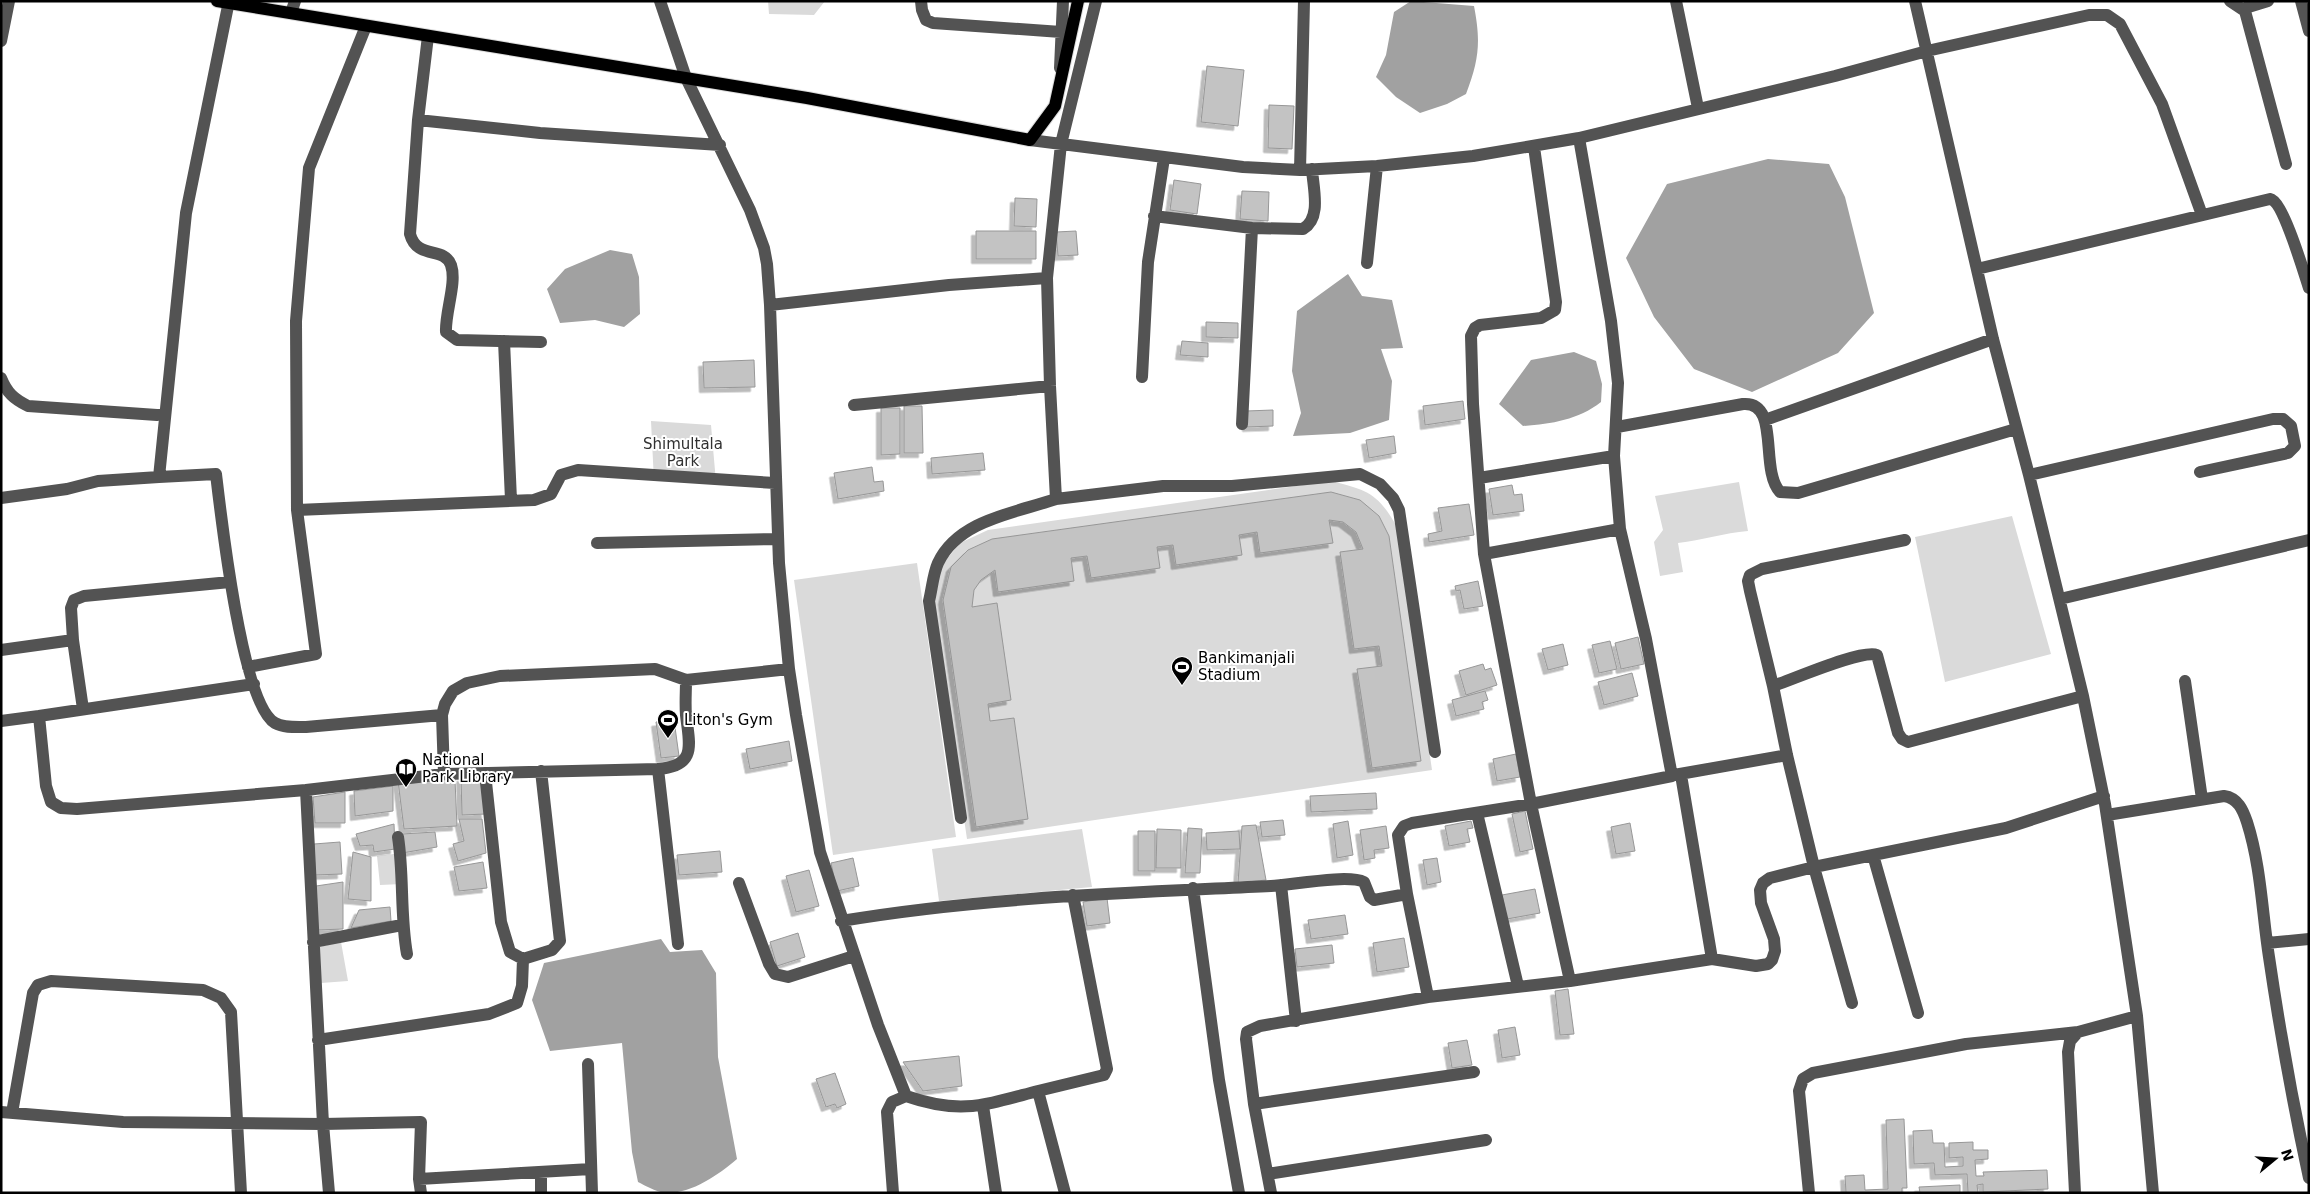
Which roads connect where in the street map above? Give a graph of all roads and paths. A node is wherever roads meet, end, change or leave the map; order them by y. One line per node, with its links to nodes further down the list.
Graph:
1 (9, 1): 20 (street)
2 (660, 1): 22 (street)
3 (921, 1): 18 (street)
4 (1063, 1): 18 (street)
5 (1078, 1): 23 (main road)
6 (1096, 1): 28 (street)
7 (1304, 1): 34 (street)
8 (1676, 1): 24 (street)
9 (1915, 1): 21 (street)
10 (2230, 1): 15 (street)
11 (2268, 1): 15 (street)
12 (2301, 1): 17 (street)
13 (225, 2): 14 (main road); 51 (street)
14 (293, 7): 16 (main road)
15 (2242, 9): 32 (street)
16 (366, 26): 19 (main road); 65 (street)
17 (2309, 31)
18 (1061, 32): 23 (street)
19 (428, 36): 22 (main road); 25 (street)
20 (1, 42)
21 (1927, 51): 24 (street); 35 (street); 40 (street)
22 (686, 78): 27 (main road); 29 (street)
23 (1058, 90): 27 (main road)
24 (1698, 108): 26 (street)
25 (418, 120): 29 (street); 45 (street)
26 (1578, 138): 30 (street); 54 (street)
27 (1030, 140): 28 (street)
28 (1061, 144): 31 (street); 41 (street)
29 (720, 145): 43 (street)
30 (1534, 146): 33 (street); 60 (street)
31 (1164, 158): 34 (street); 36 (street)
32 (2286, 164)
33 (1377, 166): 34 (street); 39 (street)
34 (1306, 170): 37 (street)
35 (2202, 215): 38 (street); 40 (street)
36 (1154, 216): 37 (street); 47 (street)
37 (1252, 228): 53 (street)
38 (2302, 246): 42 (street)
39 (1367, 263)
40 (1977, 269): 44 (street)
41 (1047, 278): 43 (street); 49 (street)
42 (2309, 288)
43 (770, 306): 61 (street)
44 (1993, 339): 52 (street); 55 (street)
45 (504, 341): 46 (street); 64 (street)
46 (541, 342)
47 (1142, 377)
48 (1, 378): 51 (street)
49 (1050, 386): 50 (street); 63 (street)
50 (854, 405)
51 (165, 413): 59 (street)
52 (1765, 420): 54 (street); 55 (street)
53 (1242, 424)
54 (1617, 427): 56 (street)
55 (2016, 429): 58 (street)
56 (1614, 456): 60 (street); 66 (street)
57 (2200, 472): 58 (street)
58 (2029, 475): 73 (street)
59 (159, 477): 62 (street); 72 (street)
60 (1479, 478): 71 (street)
61 (775, 484): 64 (street); 67 (street)
62 (1, 498)
63 (1056, 499): 87 (street); 100 (street)
64 (511, 500): 65 (street)
65 (297, 510): 76 (street)
66 (1620, 529): 71 (street); 93 (street)
67 (778, 538): 70 (street); 77 (street)
68 (1905, 540): 81 (street)
69 (2309, 540): 73 (street)
70 (597, 543)
71 (1484, 554): 97 (street)
72 (230, 582): 74 (street); 76 (street)
73 (2060, 599): 82 (street)
74 (73, 640): 75 (street); 83 (street)
75 (1, 650)
76 (248, 667): 80 (street)
77 (789, 669): 78 (street); 109 (street)
78 (686, 680): 84 (street); 89 (street)
79 (2185, 681): 96 (street)
80 (254, 684): 83 (street); 84 (street)
81 (1773, 686): 82 (street); 88 (street)
82 (2083, 696): 95 (street)
83 (83, 709): 85 (street)
84 (442, 715): 92 (street)
85 (39, 716): 86 (street); 94 (street)
86 (1, 721)
87 (1436, 752)
88 (1787, 755): 93 (street); 103 (street)
89 (658, 769): 90 (street); 114 (street)
90 (541, 771): 91 (street); 117 (street)
91 (485, 773): 92 (street); 117 (street)
92 (444, 774): 94 (street)
93 (1676, 775): 97 (street); 118 (street)
94 (306, 790): 112 (street)
95 (2104, 796): 99 (street); 102 (street)
96 (2202, 799): 99 (street); 113 (street)
97 (1531, 804): 98 (street); 119 (street)
98 (1477, 814): 108 (street); 120 (street)
99 (2107, 815): 124 (street)
100 (961, 818)
101 (398, 837): 110 (street)
102 (1873, 855): 103 (street); 123 (street)
103 (1814, 867): 118 (street); 122 (street)
104 (739, 884): 116 (street)
105 (1281, 885): 106 (street); 108 (street); 125 (street)
106 (1193, 888): 107 (street); 151 (street)
107 (1073, 894): 109 (street); 130 (street)
108 (1407, 894): 121 (street)
109 (841, 921): 116 (street)
110 (402, 924): 112 (street); 115 (street)
111 (2309, 939): 113 (street)
112 (313, 942): 127 (street)
113 (2267, 943): 141 (street)
114 (678, 944)
115 (406, 954)
116 (854, 956): 131 (street)
117 (523, 959): 127 (street)
118 (1712, 959): 119 (street)
119 (1570, 981): 120 (street)
120 (1518, 986): 121 (street)
121 (1428, 997): 125 (street)
122 (1852, 1003)
123 (1918, 1013)
124 (2137, 1016): 126 (street); 155 (street)
125 (1296, 1021): 132 (street)
126 (2078, 1032): 153 (street); 154 (street)
127 (318, 1040): 136 (street)
128 (588, 1064): 138 (street)
129 (1474, 1072): 132 (street)
130 (1038, 1091): 133 (street); 150 (street)
131 (906, 1096): 133 (street); 148 (street)
132 (1254, 1104): 140 (street)
133 (983, 1106): 149 (street)
134 (7, 1112): 135 (street); 135 (street)
135 (236, 1123): 136 (street); 143 (street)
136 (322, 1124): 142 (street); 144 (street)
137 (1486, 1140): 140 (street)
138 (591, 1169): 139 (street); 147 (street)
139 (541, 1172): 142 (street); 146 (street)
140 (1268, 1174): 152 (street)
141 (2309, 1178)
142 (420, 1179): 145 (street)
143 (241, 1193)
144 (329, 1193)
145 (421, 1193)
146 (541, 1193)
147 (592, 1193)
148 (893, 1193)
149 (996, 1193)
150 (1065, 1193)
151 (1239, 1193)
152 (1272, 1193)
153 (1809, 1193)
154 (2075, 1193)
155 (2153, 1193)

